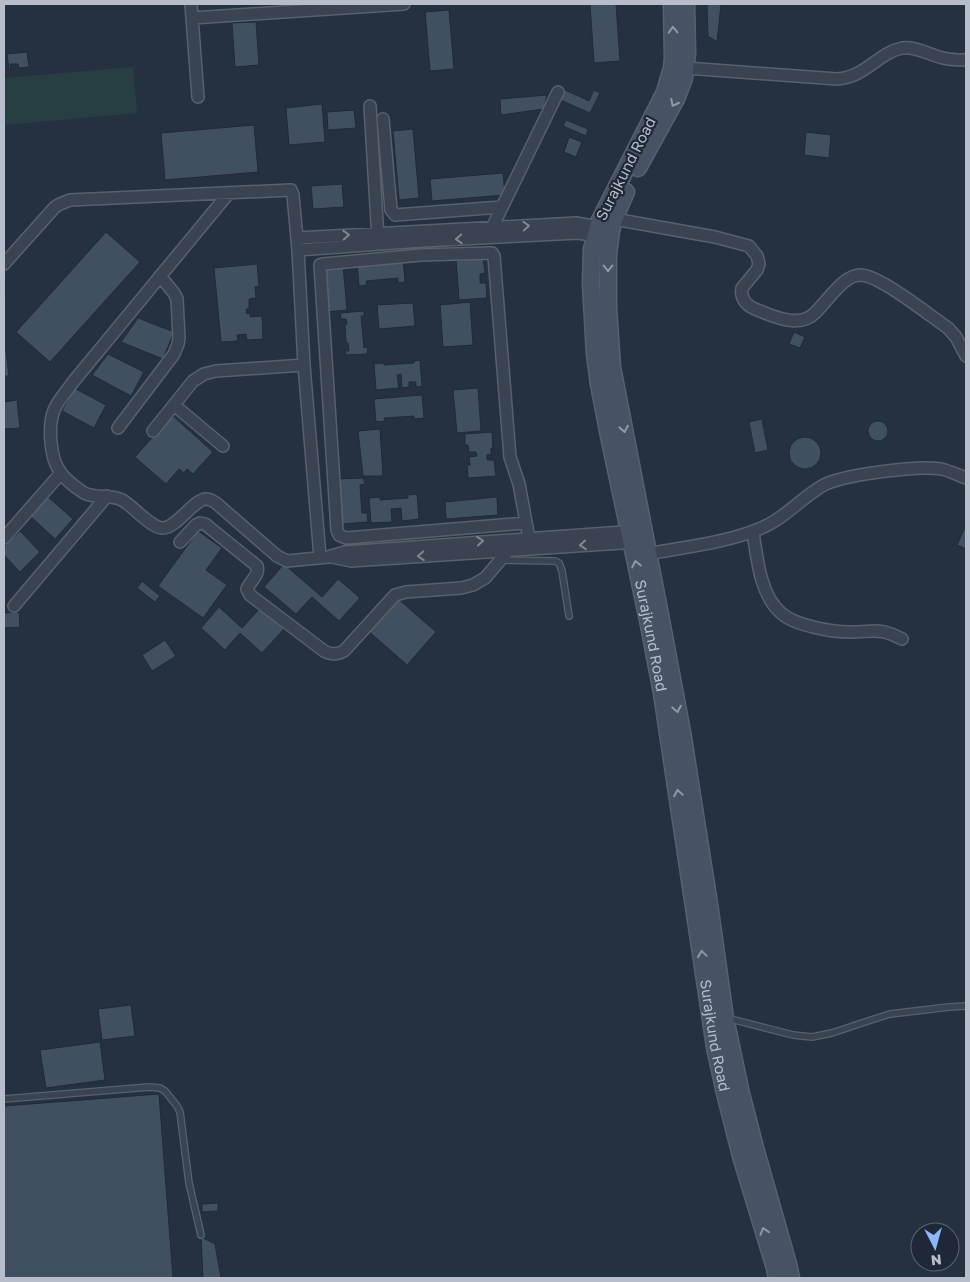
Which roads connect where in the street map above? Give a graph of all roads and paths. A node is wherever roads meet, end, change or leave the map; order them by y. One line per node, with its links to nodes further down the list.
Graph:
1 (190, 4): 6 (street)
2 (404, 4): 5 (street)
3 (672, 4): 16 (main road, Surajkund Road, one-way to 3)
4 (686, 4): 8 (main road, Surajkund Road)
5 (263, 9): 6 (street)
6 (192, 18): 10 (street)
7 (966, 60): 8 (street)
8 (686, 68): 16 (main road, Surajkund Road, one-way to 16)
9 (558, 92): 14 (street)
10 (198, 97)
11 (370, 106): 20 (street)
12 (383, 119): 15 (street)
13 (228, 194): 19 (street); 24 (street); 25 (street)
14 (502, 207): 15 (street); 18 (street)
15 (404, 215): 17 (street)
16 (606, 230): 18 (street); 26 (street); 38 (main road, Surajkund Road)
17 (405, 232): 18 (street); 20 (street)
18 (489, 233): 21 (street, one-way to 21)
19 (297, 238): 20 (street, one-way to 20); 22 (street)
20 (378, 239): 21 (street); 22 (street)
21 (422, 241): 23 (street)
22 (298, 250): 27 (street)
23 (421, 256): 35 (street); 35 (street)
24 (4, 264)
25 (160, 276): 29 (street); 32 (street)
26 (966, 356)
27 (304, 365): 28 (street); 42 (street)
28 (174, 405): 30 (street); 31 (street)
29 (118, 428)
30 (154, 431)
31 (223, 446)
32 (62, 473): 34 (street); 37 (street)
33 (966, 478): 36 (street)
34 (107, 496): 42 (street); 44 (street)
35 (526, 524): 40 (street)
36 (752, 532): 38 (street); 46 (street)
37 (4, 538)
38 (640, 540): 40 (street); 48 (main road, Surajkund Road, one-way to 48); 51 (main road, Surajkund Road, one-way to 38)
39 (180, 542): 43 (street)
40 (530, 543): 41 (street); 42 (street, one-way to 40)
41 (509, 550): 42 (street, one-way to 42); 43 (street)
42 (324, 557)
43 (501, 560): 45 (lane)
44 (14, 606)
45 (570, 616)
46 (902, 640)
47 (966, 1006): 48 (lane)
48 (725, 1018): 52 (main road, Surajkund Road)
49 (4, 1099): 50 (lane)
50 (201, 1235)
51 (777, 1278)
52 (790, 1278)

